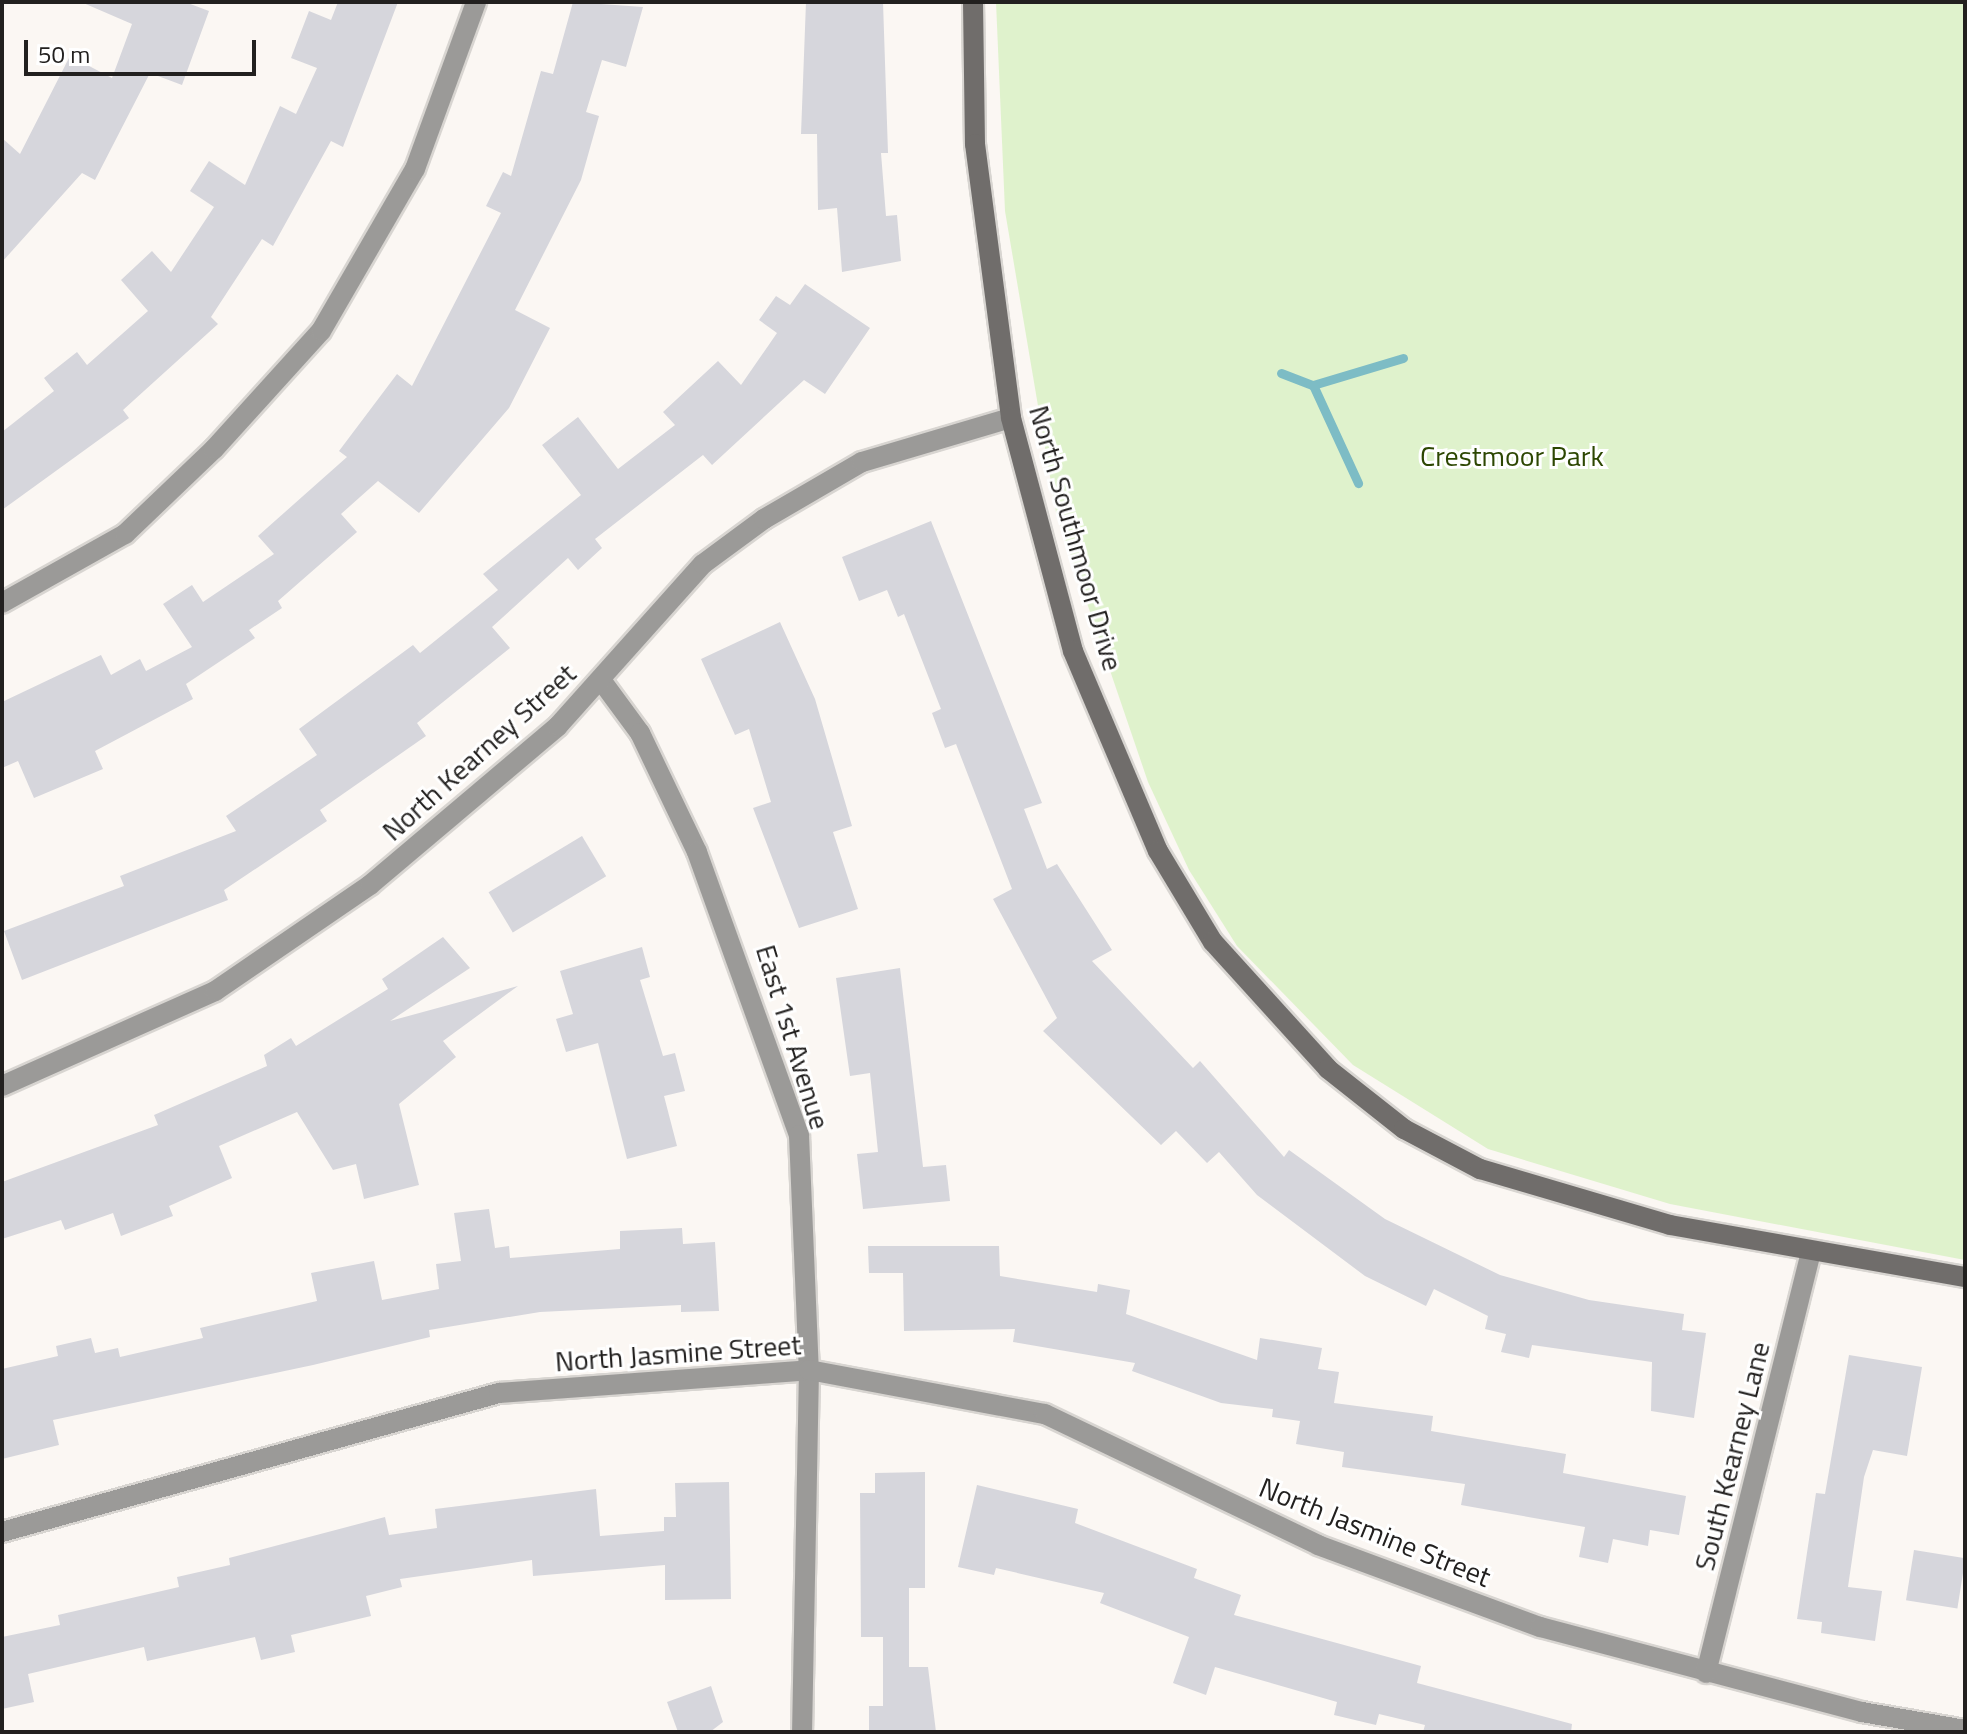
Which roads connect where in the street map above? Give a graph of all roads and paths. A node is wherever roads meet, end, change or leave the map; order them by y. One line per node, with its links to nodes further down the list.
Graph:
1 (476, 2): 4 (street)
2 (973, 2): 3 (street, North Southmoor Drive)
3 (1011, 418): 5 (street, North Kearney Street); 7 (street, North Southmoor Drive)
4 (2, 603)
5 (601, 680): 6 (street, North Kearney Street); 9 (street, East 1st Avenue)
6 (2, 1086)
7 (1811, 1253): 8 (street, North Southmoor Drive); 11 (street, South Kearney Lane)
8 (1965, 1277)
9 (809, 1370): 10 (street, North Jasmine Street); 11 (street, North Jasmine Street); 13 (street, East 1st Avenue)
10 (2, 1532)
11 (1706, 1673): 12 (street, North Jasmine Street)
12 (1965, 1730)
13 (802, 1732)

